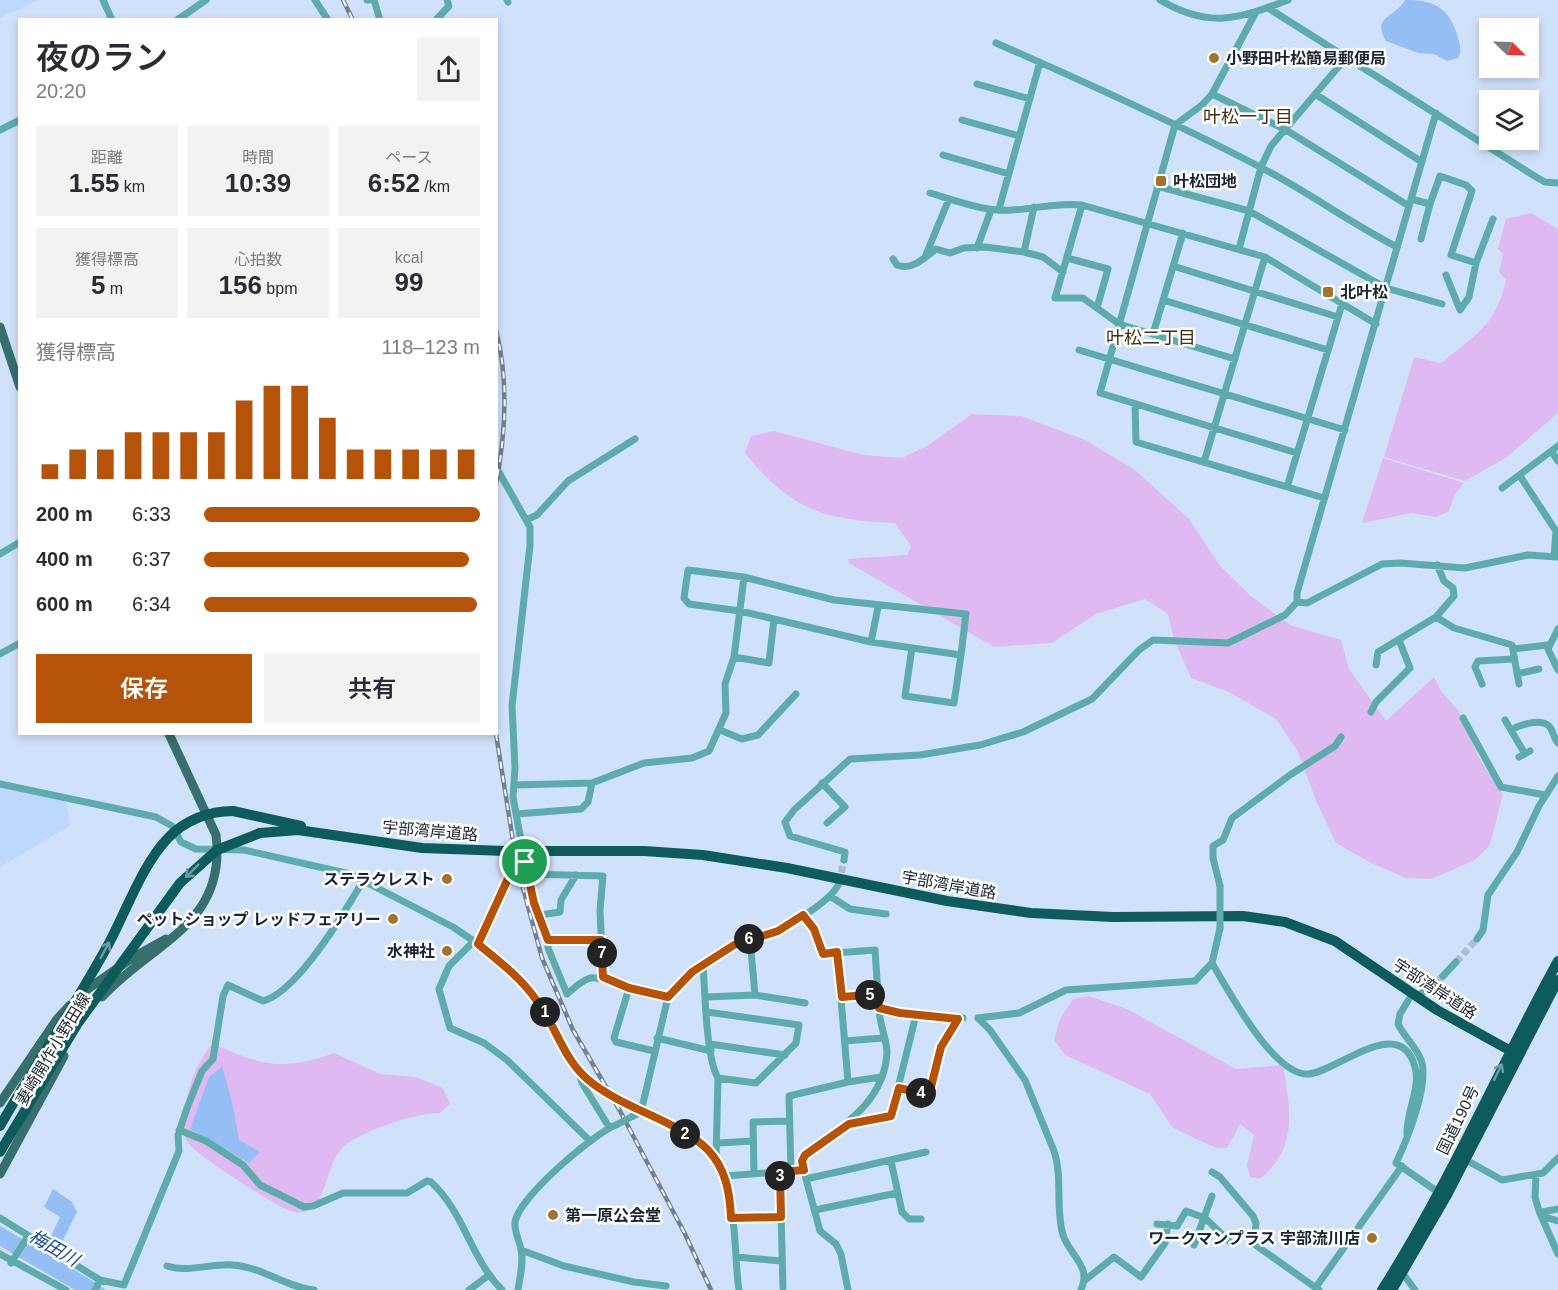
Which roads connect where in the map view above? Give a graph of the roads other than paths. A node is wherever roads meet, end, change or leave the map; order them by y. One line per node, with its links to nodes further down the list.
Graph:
1 (103, 0): 10 (street)
2 (206, 0): 11 (street)
3 (315, 0): 12 (street)
4 (367, 0): 13 (street)
5 (447, 0): 14 (street)
6 (1160, 0): 9 (street)
7 (1288, 0): 8 (street)
8 (1268, 8): 9 (street); 16 (street)
9 (1256, 12): 19 (street)
10 (110, 18)
11 (180, 18)
12 (327, 18)
13 (379, 18)
14 (438, 18)
15 (996, 43): 17 (street)
16 (1346, 58): 20 (street); 22 (street)
17 (1040, 62): 21 (street); 25 (street)
18 (977, 84): 21 (street)
19 (1212, 94): 25 (street); 27 (street)
20 (1315, 94): 27 (street); 30 (street)
21 (1030, 99): 28 (street)
22 (1436, 113): 30 (street); 33 (street)
23 (962, 120): 28 (street)
24 (18, 121): 26 (street)
25 (1175, 125): 31 (street); 34 (street)
26 (0, 129)
27 (1286, 130): 31 (street); 37 (street)
28 (1019, 136): 32 (street)
29 (944, 155): 32 (street)
30 (1422, 162): 37 (street)
31 (1261, 167): 43 (street); 48 (street)
32 (1009, 174): 41 (street)
33 (1558, 183)
34 (1157, 186): 43 (street); 45 (street)
35 (930, 193): 36 (street)
36 (949, 199): 42 (street); 53 (street)
37 (1410, 202): 38 (street); 48 (street)
38 (1430, 204): 47 (street); 56 (street)
39 (1082, 205): 40 (street); 45 (street); 54 (street)
40 (1034, 207): 41 (street); 51 (street)
41 (999, 209): 42 (street)
42 (991, 210): 49 (street)
43 (1249, 211): 50 (street); 60 (street)
44 (1493, 219): 56 (street)
45 (1147, 223): 46 (street); 67 (street)
46 (1183, 233): 50 (street); 57 (street)
47 (1421, 239)
48 (1397, 247): 60 (street)
49 (977, 248): 51 (street); 53 (street)
50 (1239, 249): 52 (street)
51 (1024, 252): 58 (street)
52 (1265, 257): 61 (street); 63 (street)
53 (925, 258): 55 (street)
54 (1067, 258): 58 (street); 65 (street)
55 (893, 259)
56 (1476, 263): 59 (street)
57 (1173, 266): 61 (street); 62 (street)
58 (1063, 272): 65 (street)
59 (1446, 275)
60 (1386, 288): 64 (street); 68 (street)
61 (1255, 291): 66 (street); 69 (street)
62 (1163, 300): 69 (street); 71 (street)
63 (1342, 304): 66 (street); 68 (street)
64 (1443, 304)
65 (1097, 308): 67 (street)
66 (1338, 316): 73 (street)
67 (1119, 324): 71 (street); 74 (street)
68 (1376, 324): 81 (street)
69 (1245, 325): 73 (street); 75 (street)
70 (0, 327): 76 (main road)
71 (1153, 334): 75 (street)
72 (1079, 350): 74 (street)
73 (1328, 350): 79 (street)
74 (1110, 358): 77 (street); 78 (street)
75 (1235, 359): 77 (street)
76 (18, 381)
77 (1225, 393): 79 (street); 80 (street)
78 (1135, 404): 80 (street); 87 (street)
79 (1308, 418): 81 (street); 85 (street)
80 (1214, 428): 85 (street); 87 (street)
81 (1345, 430): 92 (street)
82 (635, 439): 93 (street)
83 (1558, 446): 84 (street)
84 (1552, 452): 86 (street); 89 (street)
85 (1297, 453): 90 (street)
86 (1558, 461)
87 (1204, 462): 90 (street)
88 (498, 471): 93 (street)
89 (1520, 476): 91 (street); 96 (street)
90 (1287, 487): 92 (street)
91 (1502, 488)
92 (1324, 498): 99 (street)
93 (526, 520): 135 (street)
94 (18, 543): 95 (street)
95 (0, 554)
96 (1556, 557): 97 (street)
97 (1437, 565): 99 (street); 102 (street)
98 (744, 577): 100 (street); 101 (street); 101 (street)
99 (1297, 602): 133 (street)
100 (878, 607): 106 (street); 112 (street)
101 (740, 611): 103 (street); 113 (street)
102 (1436, 617): 105 (street); 110 (street)
103 (774, 620): 106 (street); 113 (street)
104 (1558, 629): 108 (street)
105 (1399, 640): 115 (street); 122 (street)
106 (871, 642): 109 (street)
107 (18, 644): 111 (street)
108 (1548, 645): 110 (street); 117 (street)
109 (912, 648): 112 (street); 112 (street)
110 (1513, 649): 114 (street)
111 (0, 654)
112 (961, 655)
113 (734, 657): 125 (street)
114 (1513, 659): 118 (street); 119 (street)
115 (1376, 666)
116 (1539, 669): 118 (street)
117 (1558, 670)
118 (1517, 674): 120 (street)
119 (1482, 684)
120 (1519, 684)
121 (796, 694): 125 (street)
122 (1371, 712)
123 (1463, 718): 136 (street)
124 (1505, 720): 126 (street)
125 (720, 730): 132 (street)
126 (1511, 730): 129 (street); 130 (street)
127 (169, 735): 140 (main road, 妻崎開作小野田線)
128 (1341, 737): 160 (street, bridge)
129 (1558, 743)
130 (1524, 754)
131 (1558, 776): 136 (street)
132 (592, 783): 135 (street); 137 (street)
133 (822, 783): 138 (street); 141 (street)
134 (0, 784): 140 (street)
135 (514, 785): 137 (street)
136 (1546, 795): 153 (street)
137 (516, 814): 142 (street)
138 (826, 823)
139 (342, 837): 183 (highway, 宇部湾岸道路, bridge); 190 (highway, 宇部湾岸道路, one-way to 190, bridge); 195 (highway, 宇部湾岸道路, one-way to 139, bridge)
140 (218, 849): 145 (street); 151 (main road, 妻崎開作小野田線)
141 (844, 860)
142 (525, 862): 143 (street); 156 (street)
143 (527, 874): 144 (street); 149 (street)
144 (576, 875): 149 (street); 155 (street)
145 (364, 879): 156 (street); 197 (street)
146 (839, 882): 147 (street)
147 (830, 896): 148 (street); 150 (street)
148 (886, 914)
149 (540, 915): 154 (street)
150 (803, 915): 152 (street); 157 (street)
151 (179, 933): 191 (main road, 妻崎開作小野田線); 215 (main road, 妻崎開作小野田線)
152 (750, 939): 161 (street); 169 (street)
153 (1476, 939)
154 (548, 940): 155 (street); 163 (street)
155 (601, 940): 163 (street)
156 (476, 943): 185 (street); 199 (street)
157 (837, 952): 168 (street); 171 (street)
158 (1558, 961): 183 (highway, 国道190号)
159 (1456, 962): 162 (street)
160 (1212, 963): 198 (street); 248 (street)
161 (703, 964): 170 (street); 172 (street)
162 (1443, 976)
163 (603, 977): 166 (street)
164 (1558, 980): 183 (highway, 国道190号)
165 (1430, 987): 167 (street)
166 (629, 988): 170 (street); 182 (street)
167 (1421, 993)
168 (878, 994): 171 (street); 175 (street)
169 (755, 995): 172 (street); 174 (street)
170 (668, 997): 178 (street)
171 (842, 997): 180 (street)
172 (706, 998): 176 (street)
173 (1409, 999): 198 (street)
174 (806, 1003)
175 (879, 1008): 177 (street); 179 (street)
176 (707, 1012): 181 (street); 184 (street)
177 (916, 1015): 189 (street); 189 (street)
178 (657, 1038): 181 (street); 182 (street)
179 (884, 1038): 180 (street); 186 (street)
180 (845, 1041): 188 (street)
181 (711, 1047): 184 (street); 187 (street)
182 (654, 1052): 192 (street)
183 (1514, 1052): 207 (highway, 国道190号); 219 (highway, 国道190号, one-way to 183)
184 (785, 1055): 187 (street)
185 (579, 1071): 192 (street, bridge); 196 (street)
186 (880, 1077): 188 (street); 194 (street)
187 (718, 1078): 201 (street)
188 (848, 1082): 193 (street)
189 (899, 1088): 194 (street)
190 (32, 1099): 202 (highway, 宇部湾岸道路, bridge); 204 (highway, bridge)
191 (0, 1103)
192 (637, 1114): 196 (street, bridge); 206 (street)
193 (789, 1121): 200 (street); 212 (street)
194 (849, 1124): 210 (street)
195 (0, 1125)
196 (609, 1127): 199 (street)
197 (179, 1130): 245 (street); 246 (street)
198 (1407, 1134): 209 (street)
199 (590, 1141): 236 (street)
200 (753, 1141): 201 (street); 214 (street)
201 (718, 1143): 206 (street)
202 (0, 1152)
203 (926, 1152): 208 (street)
204 (0, 1158)
205 (1558, 1158): 217 (street)
206 (716, 1160): 216 (street)
207 (1466, 1160): 217 (street); 244 (highway, 国道190号)
208 (891, 1161): 218 (street); 220 (street)
209 (1402, 1166): 219 (street); 250 (street)
210 (804, 1170): 212 (street); 218 (street)
211 (780, 1172): 212 (street); 214 (street); 225 (street)
212 (791, 1172)
213 (1212, 1172): 250 (street)
214 (754, 1173): 216 (street)
215 (0, 1174)
216 (724, 1176): 227 (street)
217 (1536, 1176): 224 (street)
218 (806, 1179): 223 (street)
219 (1438, 1192): 244 (highway, 国道190号)
220 (897, 1193): 223 (street); 229 (street)
221 (1212, 1196): 228 (street)
222 (1558, 1209): 224 (street)
223 (815, 1210): 258 (street)
224 (1540, 1213): 230 (street); 238 (street)
225 (781, 1217): 227 (street); 242 (street)
226 (0, 1218): 233 (street)
227 (731, 1218): 239 (street)
228 (1205, 1218): 232 (street); 234 (street); 235 (street)
229 (921, 1219)
230 (1558, 1221)
231 (1157, 1224): 232 (street)
232 (1168, 1224): 248 (street)
233 (26, 1238): 241 (street); 246 (street)
234 (1230, 1242)
235 (1194, 1245)
236 (521, 1250): 247 (street); 256 (street)
237 (0, 1254): 241 (street)
238 (1558, 1254)
239 (736, 1257): 242 (street); 257 (street)
240 (0, 1259): 241 (street)
241 (14, 1259): 251 (street)
242 (781, 1261): 249 (street)
243 (167, 1266): 253 (street)
244 (1400, 1270): 259 (highway, 国道190号); 260 (highway, 国道190号); 261 (street)
245 (489, 1275): 254 (street); 255 (street)
246 (100, 1281): 252 (street)
247 (666, 1286)
248 (1083, 1287)
249 (783, 1288)
250 (1317, 1288)
251 (66, 1290)
252 (95, 1290)
253 (314, 1290)
254 (469, 1290)
255 (502, 1290)
256 (518, 1290)
257 (739, 1290)
258 (848, 1290)
259 (1382, 1290)
260 (1392, 1290)
261 (1414, 1290)

